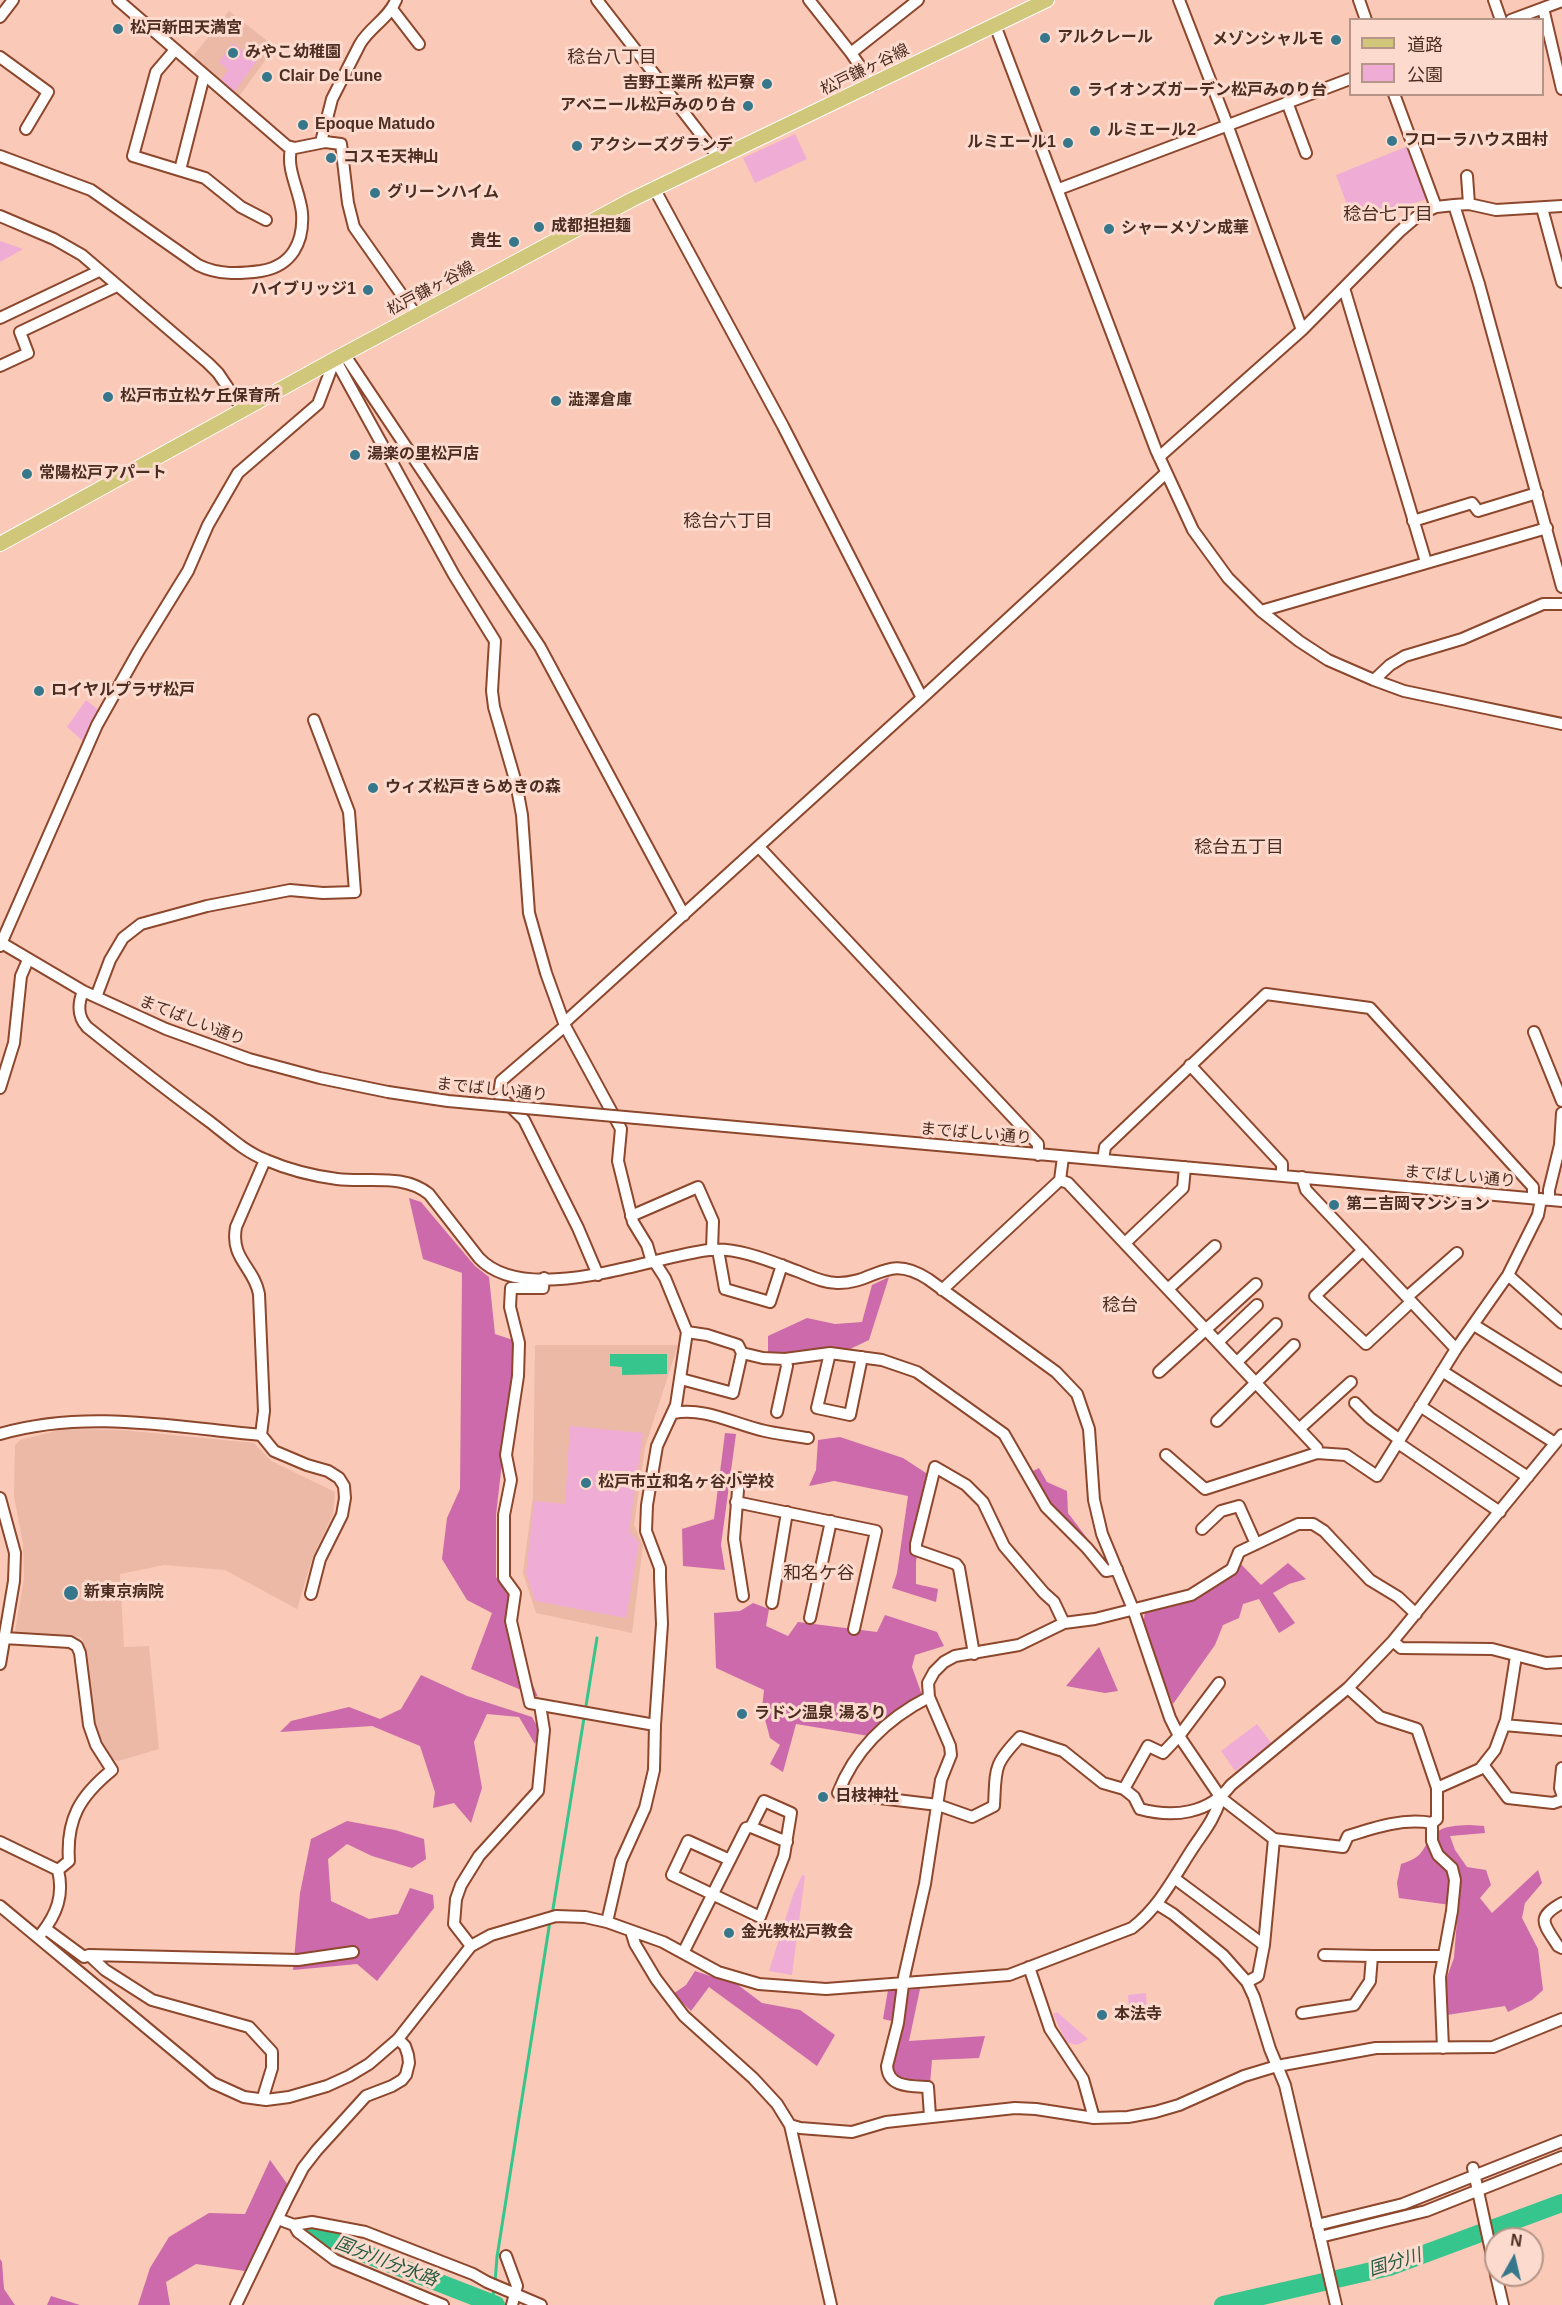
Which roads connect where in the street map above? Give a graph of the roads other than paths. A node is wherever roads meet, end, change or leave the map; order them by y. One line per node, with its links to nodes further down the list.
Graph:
1 (13, 0): 12 (street)
2 (118, 0): 17 (street)
3 (597, 0): 32 (street)
4 (808, 0): 18 (street)
5 (918, 0): 18 (street)
6 (1047, 0): 15 (main road, 松戸鎌ヶ谷線)
7 (1179, 0): 26 (street)
8 (1494, 0): 13 (street)
9 (1562, 1): 11 (street)
10 (394, 5): 16 (street); 28 (street)
11 (1543, 8): 14 (street); 22 (street)
12 (0, 17)
13 (1500, 18)
14 (1516, 18)
15 (995, 26): 23 (main road, 松戸鎌ヶ谷線); 36 (street)
16 (419, 44)
17 (174, 51): 20 (street); 33 (street)
18 (851, 53): 23 (street)
19 (0, 57): 27 (street)
20 (204, 76): 29 (street); 33 (street)
21 (1349, 79): 25 (street)
22 (1561, 82)
23 (873, 85): 32 (main road, 松戸鎌ヶ谷線)
24 (1395, 96): 40 (street)
25 (1287, 102): 26 (street); 30 (street)
26 (1227, 124): 36 (street); 50 (street)
27 (26, 129)
28 (321, 142): 29 (street); 48 (street)
29 (291, 149): 31 (street)
30 (1306, 153)
31 (0, 156)
32 (719, 158): 35 (main road, 松戸鎌ヶ谷線)
33 (180, 170): 43 (street)
34 (1467, 176): 37 (street)
35 (654, 188): 48 (main road, 松戸鎌ヶ谷線); 65 (street)
36 (1059, 189): 54 (street)
37 (1469, 204): 38 (street); 41 (street)
38 (1454, 205): 40 (street); 56 (street)
39 (1562, 206): 41 (street)
40 (1436, 207): 47 (street)
41 (1542, 208): 45 (street)
42 (0, 216): 44 (street)
43 (266, 220)
44 (99, 271): 46 (street); 49 (street)
45 (1562, 282)
46 (117, 286): 52 (street); 53 (street)
47 (1344, 288): 50 (street); 57 (street)
48 (416, 315): 51 (main road, 松戸鎌ヶ谷線)
49 (0, 318)
50 (1302, 330): 54 (street)
51 (339, 356): 53 (main road, 松戸鎌ヶ谷線); 69 (street); 70 (street); 74 (street)
52 (0, 366)
53 (243, 410): 59 (main road, 松戸鎌ヶ谷線)
54 (1160, 457): 55 (street)
55 (1166, 473): 63 (street); 65 (street)
56 (1537, 493): 57 (street); 58 (street)
57 (1413, 521): 60 (street)
58 (1547, 528): 60 (street); 61 (street)
59 (0, 544)
60 (1426, 562): 63 (street)
61 (1562, 587)
62 (1562, 603): 64 (street)
63 (1261, 611): 64 (street)
64 (1374, 680): 67 (street)
65 (922, 698): 68 (street)
66 (314, 720): 73 (street)
67 (1562, 724)
68 (759, 847): 69 (street); 82 (street)
69 (684, 915): 74 (street)
70 (0, 944): 71 (street, まてばしい通り)
71 (28, 960): 72 (street, まてばしい通り); 78 (street)
72 (83, 991): 73 (street, まてばしい通り); 84 (street)
73 (96, 997): 79 (street, まてばしい通り)
74 (564, 1025): 92 (street); 100 (street)
75 (1534, 1032): 77 (street)
76 (1190, 1065): 85 (street); 87 (street); 90 (street)
77 (1558, 1082): 80 (street)
78 (0, 1088)
79 (388, 1092): 82 (street, までばしい通り, bridge)
80 (1562, 1101)
81 (1562, 1113): 90 (street)
82 (1038, 1155): 83 (street, までばしい通り)
83 (1063, 1157): 85 (street, までばしい通り); 89 (street)
84 (265, 1160): 102 (street); 134 (street)
85 (1103, 1160): 86 (street, までばしい通り)
86 (1185, 1167): 87 (street, までばしい通り); 93 (street)
87 (1282, 1175): 88 (street, までばしい通り)
88 (1302, 1177): 90 (street, までばしい通り); 96 (street)
89 (1060, 1180): 93 (street); 105 (street)
90 (1541, 1199): 91 (street, までばしい通り); 101 (street)
91 (1562, 1201)
92 (631, 1216): 95 (street); 98 (street)
93 (1125, 1243): 104 (street)
94 (1215, 1246): 104 (street)
95 (715, 1250): 98 (street); 99 (street); 99 (street)
96 (1363, 1250): 106 (street); 106 (street)
97 (1457, 1253): 106 (street)
98 (653, 1261): 100 (street); 112 (street)
99 (782, 1265): 105 (street)
100 (598, 1275): 102 (street)
101 (1508, 1275): 108 (street); 110 (street)
102 (544, 1278): 167 (street)
103 (1256, 1284): 111 (street)
104 (1168, 1289): 111 (street)
105 (942, 1290): 149 (street)
106 (1409, 1299): 115 (street)
107 (1257, 1305): 113 (street)
108 (1562, 1323)
109 (1276, 1324): 120 (street)
110 (1474, 1325): 115 (street); 124 (street)
111 (1207, 1330): 113 (street); 122 (street)
112 (687, 1332): 116 (street); 123 (street)
113 (1218, 1342): 120 (street)
114 (1294, 1346): 126 (street)
115 (1456, 1348): 121 (street)
116 (742, 1353): 119 (street); 123 (street)
117 (830, 1353): 118 (street); 118 (street); 119 (street)
118 (862, 1357): 149 (street)
119 (785, 1359): 130 (street)
120 (1237, 1362): 126 (street)
121 (1442, 1371): 128 (street); 136 (street)
122 (1159, 1372)
123 (681, 1379): 129 (street)
124 (1562, 1380)
125 (1351, 1382): 132 (street)
126 (1256, 1383): 131 (street); 132 (street)
127 (1355, 1404): 137 (street)
128 (1420, 1406): 137 (street); 140 (street)
129 (673, 1413): 135 (street); 168 (street)
130 (777, 1413)
131 (1217, 1421)
132 (1299, 1429): 138 (street)
133 (0, 1434): 134 (street)
134 (261, 1435): 150 (street)
135 (808, 1438)
136 (1558, 1439): 140 (street)
137 (1399, 1441): 138 (street); 145 (street)
138 (1317, 1453): 139 (street)
139 (1166, 1455)
140 (1528, 1477): 145 (street)
141 (739, 1478): 143 (street)
142 (0, 1498): 158 (street)
143 (736, 1502): 144 (street); 151 (street)
144 (787, 1512): 146 (street); 152 (street)
145 (1500, 1512): 154 (street)
146 (831, 1521): 155 (street); 157 (street)
147 (1202, 1528): 148 (street)
148 (1256, 1544): 153 (street); 154 (street)
149 (1117, 1569): 153 (street)
150 (311, 1594)
151 (743, 1596)
152 (772, 1603)
153 (1132, 1609): 156 (street); 171 (street)
154 (1416, 1614): 159 (street)
155 (810, 1618)
156 (1064, 1623): 160 (street); 160 (street)
157 (854, 1629)
158 (4, 1638): 163 (street); 186 (street)
159 (1393, 1641): 161 (street); 165 (street)
160 (974, 1653): 166 (street)
161 (1516, 1656): 162 (street); 169 (street)
162 (1562, 1662)
163 (0, 1664)
164 (1219, 1683): 171 (street)
165 (1348, 1688): 174 (street); 177 (street)
166 (929, 1697): 179 (street); 179 (street)
167 (540, 1706): 168 (street); 196 (street)
168 (655, 1725): 192 (street)
169 (1504, 1725): 170 (street); 172 (street)
170 (1562, 1730)
171 (1179, 1736): 175 (street); 177 (street)
172 (1484, 1766): 174 (street); 178 (street)
173 (1562, 1768): 176 (street)
174 (1437, 1788): 180 (street)
175 (1124, 1789): 177 (street); 179 (street)
176 (1562, 1794)
177 (1221, 1798): 182 (street); 187 (street)
178 (1562, 1800)
179 (938, 1806): 206 (street)
180 (1432, 1823): 182 (street); 203 (street)
181 (751, 1827): 184 (street); 184 (street); 185 (street)
182 (1274, 1839): 195 (street)
183 (0, 1842): 186 (street)
184 (787, 1842): 188 (street)
185 (730, 1860): 188 (street); 188 (street)
186 (58, 1870): 194 (street)
187 (1174, 1878): 190 (street); 195 (street)
188 (713, 1894): 199 (street)
189 (1562, 1903): 197 (street)
190 (1157, 1904): 204 (street); 205 (street)
191 (0, 1906): 194 (street)
192 (607, 1922): 193 (street); 196 (street)
193 (631, 1931): 199 (street); 215 (street)
194 (42, 1933): 200 (street); 212 (street)
195 (1264, 1945): 205 (street)
196 (471, 1946): 209 (street)
197 (1562, 1948)
198 (353, 1952): 200 (street)
199 (683, 1953): 206 (street)
200 (89, 1955): 212 (street)
201 (1324, 1955): 202 (street)
202 (1371, 1956): 203 (street); 207 (street)
203 (1443, 1956): 210 (street)
204 (1029, 1967): 206 (street); 214 (street)
205 (1247, 1982): 211 (street)
206 (905, 1983): 213 (street)
207 (1302, 2013)
208 (1562, 2019): 210 (street)
209 (398, 2039): 212 (street); 220 (street)
210 (1443, 2048): 211 (street)
211 (1277, 2066): 214 (street); 222 (street)
212 (266, 2100)
213 (930, 2116): 214 (street); 215 (street)
214 (1094, 2118)
215 (790, 2125): 232 (street)
216 (1562, 2141): 218 (street)
217 (1562, 2157): 219 (street)
218 (1474, 2172): 219 (street); 222 (street)
219 (1478, 2191): 223 (street); 224 (street)
220 (279, 2219): 221 (street); 228 (street)
221 (294, 2225): 227 (street); 229 (street)
222 (1317, 2225): 224 (street)
223 (1485, 2227)
224 (1320, 2237): 233 (street)
225 (506, 2256): 227 (street)
226 (1499, 2287): 234 (street)
227 (516, 2294): 230 (street); 231 (street)
228 (236, 2305)
229 (443, 2305)
230 (512, 2305)
231 (541, 2305)
232 (831, 2305)
233 (1336, 2305)
234 (1503, 2305)

